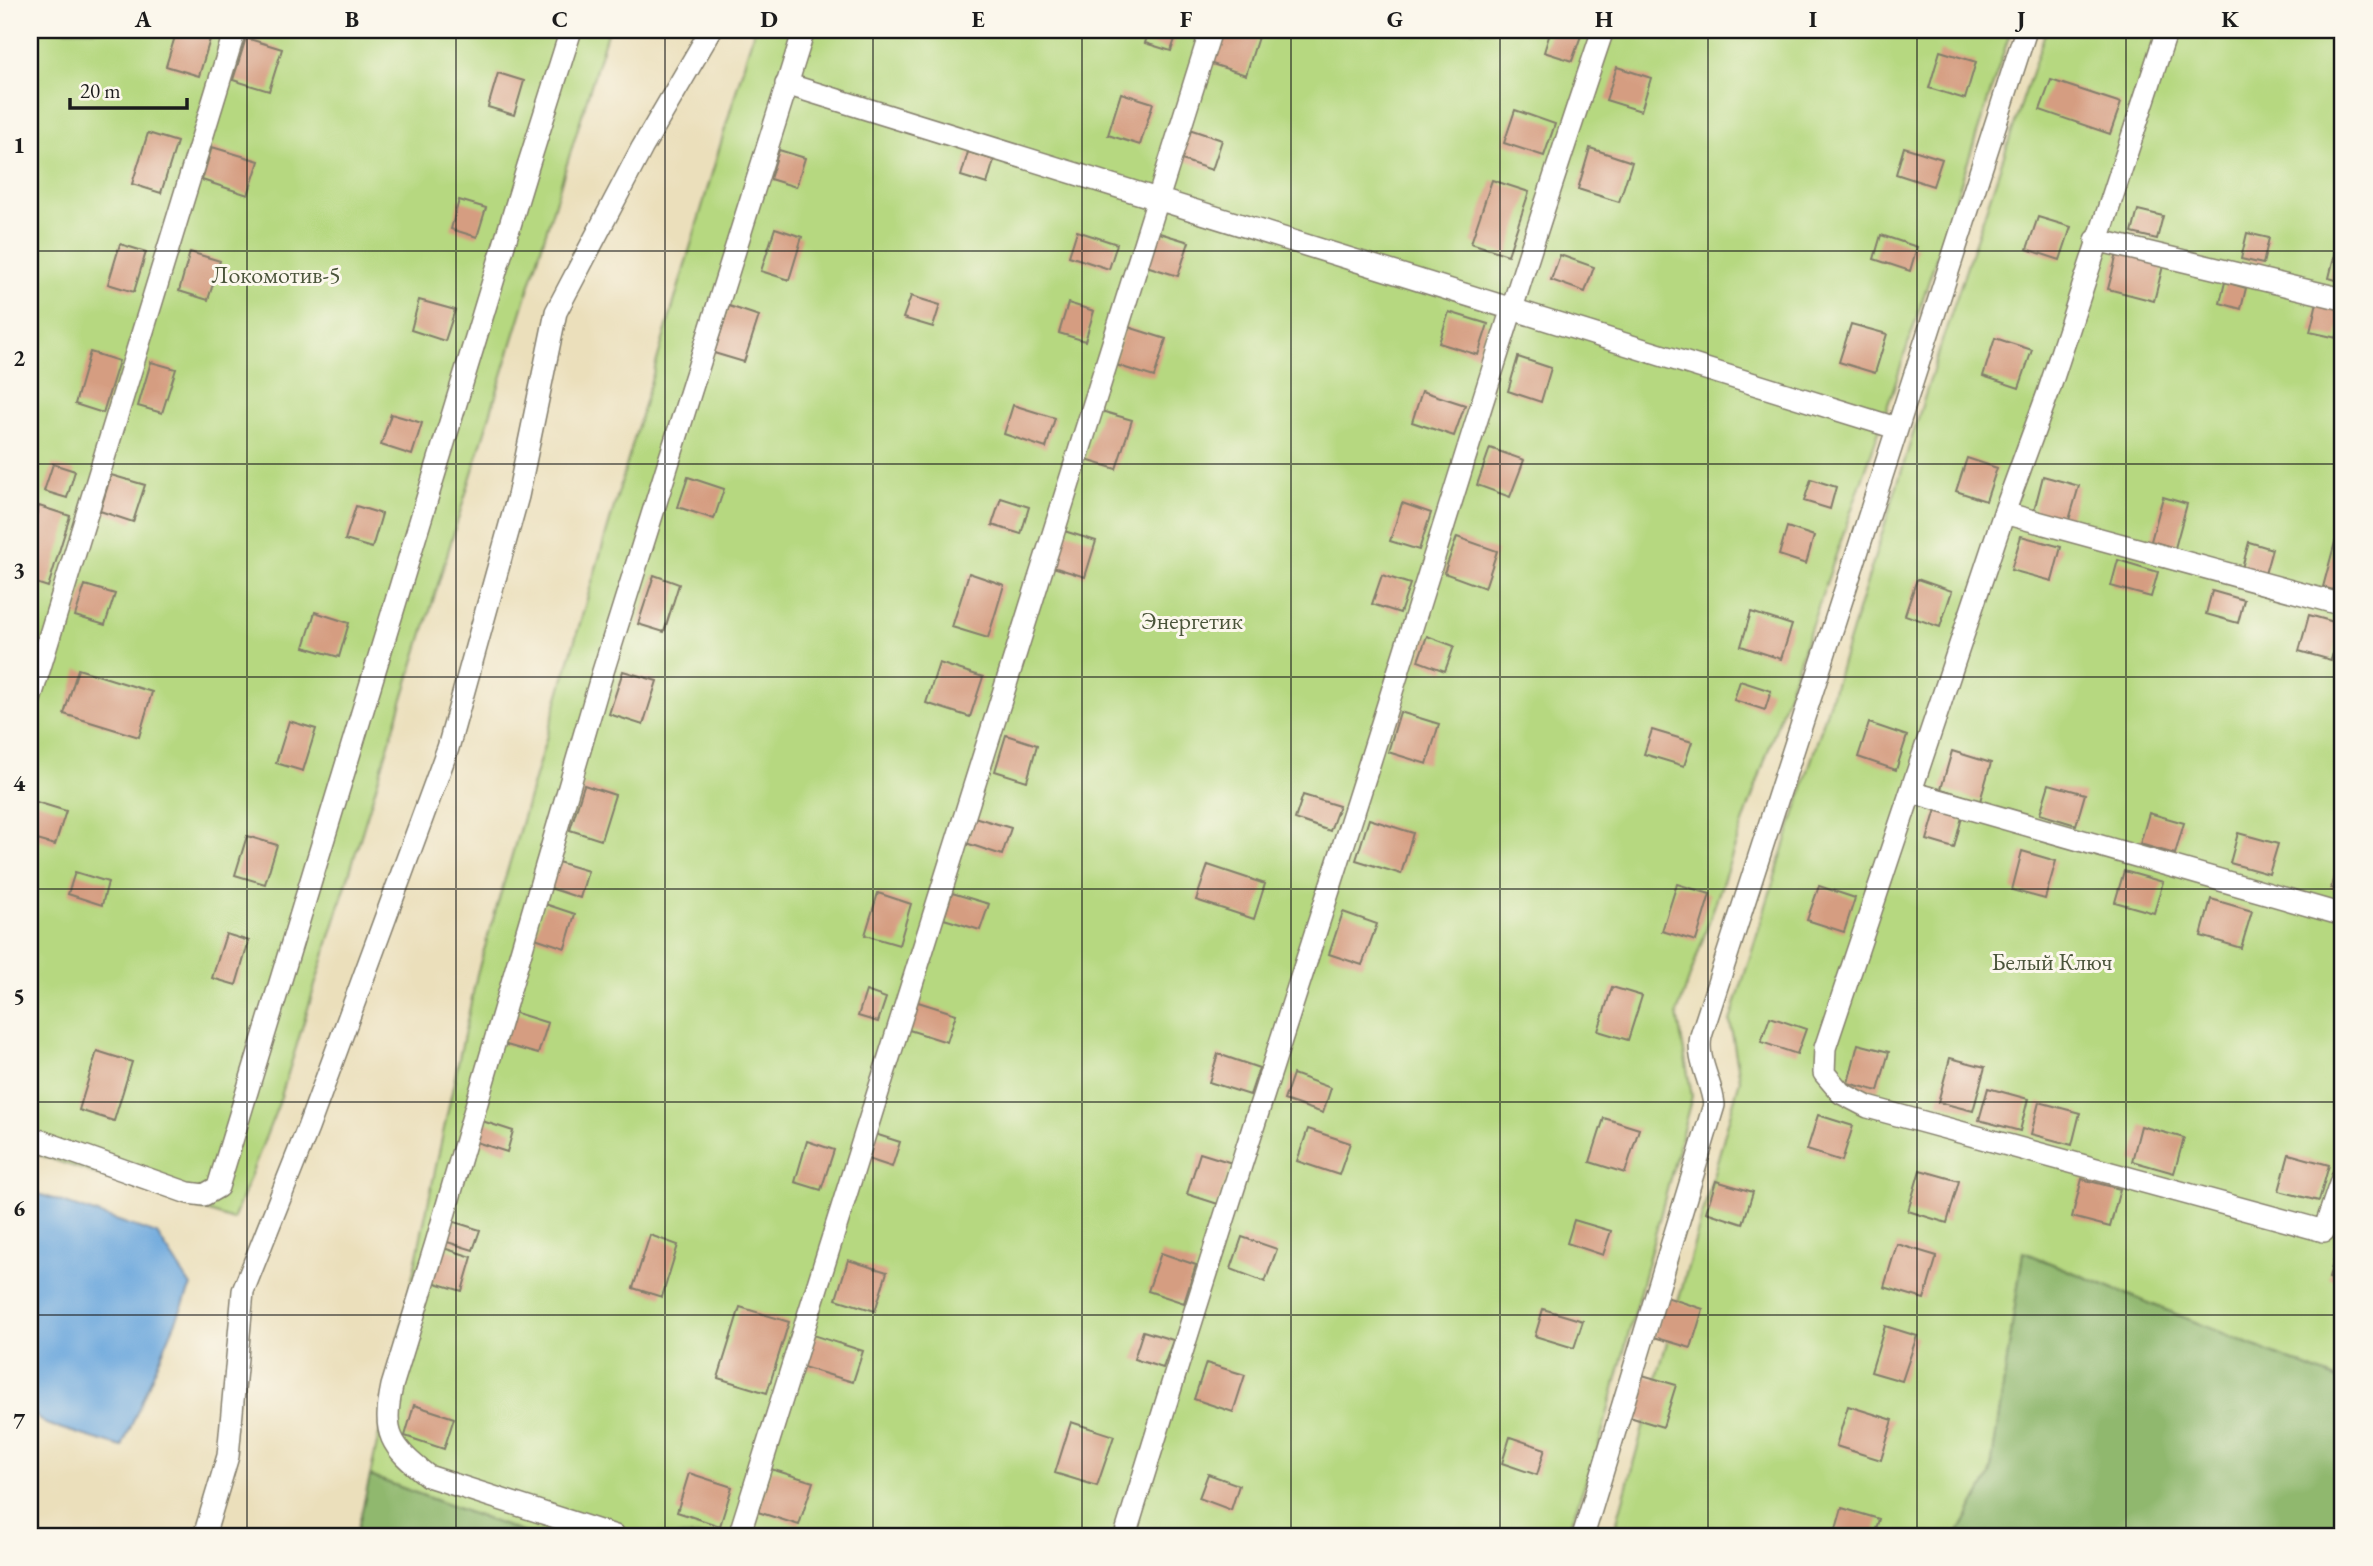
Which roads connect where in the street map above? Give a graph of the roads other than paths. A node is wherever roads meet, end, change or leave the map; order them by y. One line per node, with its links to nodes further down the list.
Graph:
1 (235, 30): 17 (lane)
2 (571, 30): 20 (lane)
3 (711, 30): 23 (lane)
4 (804, 30): 9 (lane)
5 (1211, 30): 10 (lane)
6 (1603, 30): 13 (lane)
7 (2026, 30): 14 (lane)
8 (2167, 30): 11 (lane)
9 (786, 84): 10 (lane); 24 (lane)
10 (1158, 197): 13 (lane); 25 (lane)
11 (2096, 240): 12 (lane); 15 (lane)
12 (2343, 299)
13 (1512, 309): 14 (lane); 26 (lane)
14 (1896, 428): 27 (lane)
15 (2004, 513): 16 (lane); 18 (lane)
16 (2343, 605)
17 (30, 700)
18 (1910, 792): 19 (lane); 22 (lane)
19 (2343, 915)
20 (30, 1137)
21 (2343, 1175): 22 (lane)
22 (2333, 1233)
23 (204, 1536)
24 (615, 1536)
25 (739, 1536)
26 (1125, 1536)
27 (1583, 1536)

